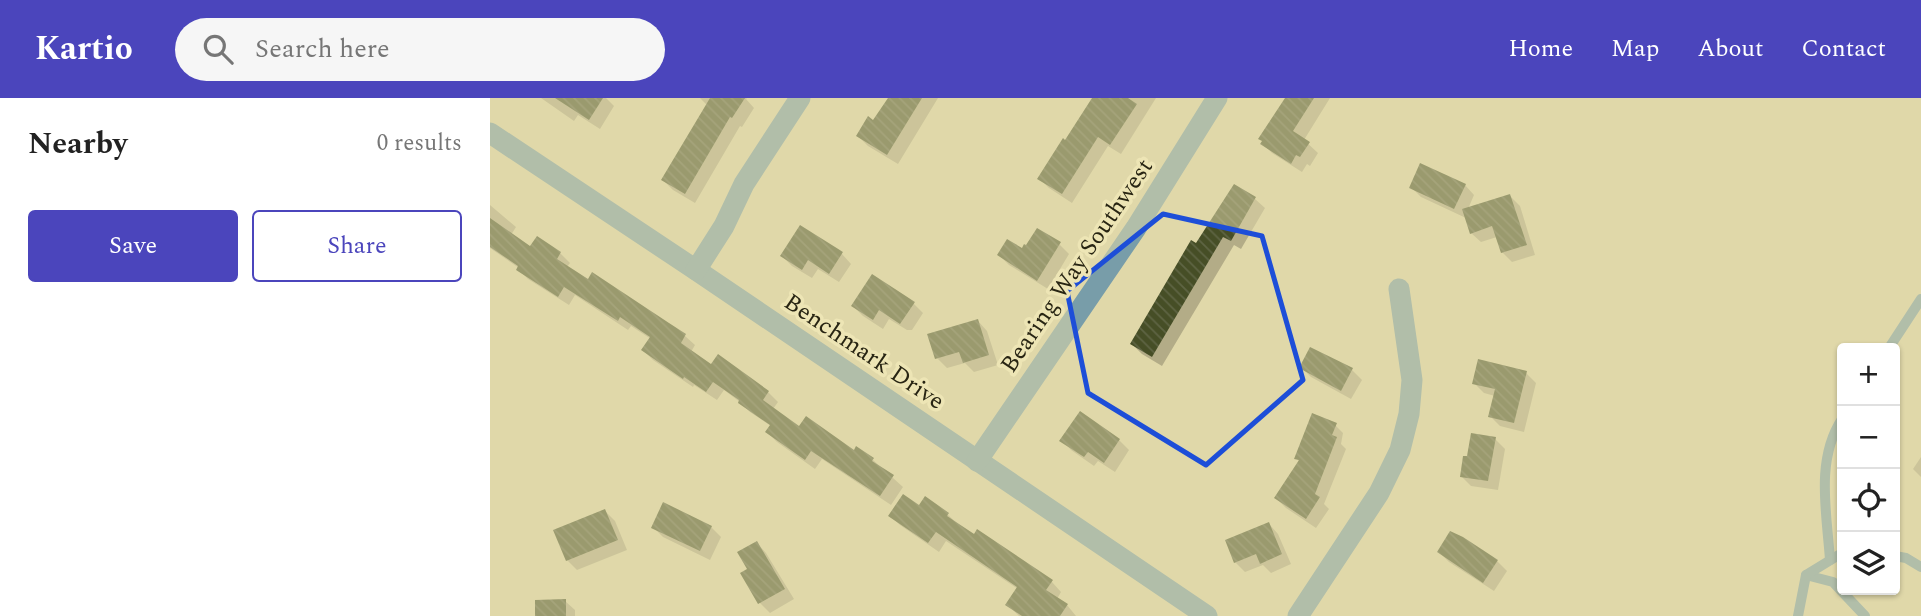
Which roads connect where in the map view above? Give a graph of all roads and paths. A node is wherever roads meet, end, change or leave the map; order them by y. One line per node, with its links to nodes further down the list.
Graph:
1 (800, 98): 4 (street)
2 (1217, 98): 9 (street, Bearing Way Southwest)
3 (490, 133): 4 (street, Benchmark Drive)
4 (696, 270): 9 (street, Benchmark Drive)
5 (1399, 289): 16 (street)
6 (1921, 299): 7 (lane)
7 (1892, 343)
8 (1837, 427): 12 (lane)
9 (977, 461): 15 (street, Benchmark Drive)
10 (1837, 556): 12 (lane)
11 (1900, 557): 13 (lane)
12 (1830, 560): 14 (lane)
13 (1921, 567)
14 (1806, 575): 17 (lane); 18 (lane)
15 (1207, 616)
16 (1298, 616)
17 (1798, 616)
18 (1864, 616)

